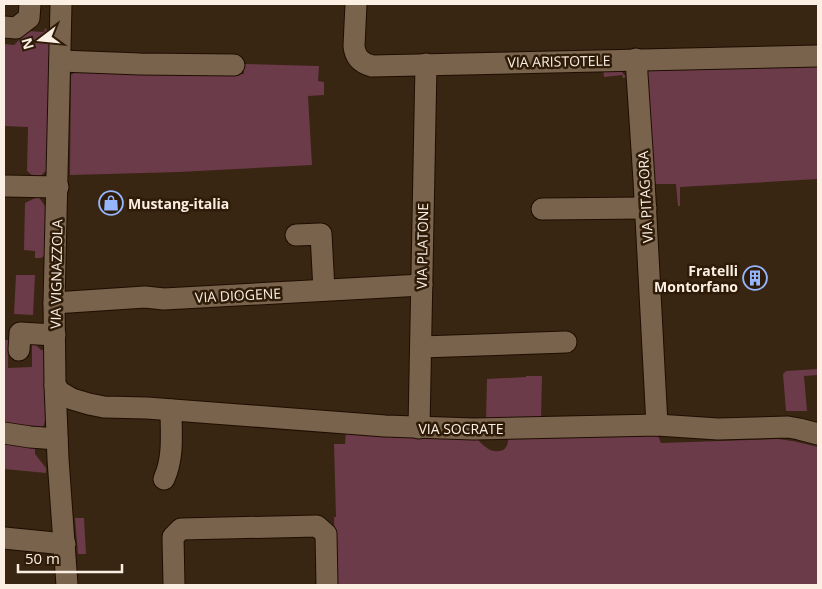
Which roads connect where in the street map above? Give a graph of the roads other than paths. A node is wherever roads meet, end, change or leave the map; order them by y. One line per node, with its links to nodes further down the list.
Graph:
1 (356, 4): 8 (street, VIA ARISTOTELE)
2 (29, 11): 3 (street); 4 (street)
3 (61, 12): 7 (street, VIA VIGNAZZOLA)
4 (4, 27)
5 (818, 56): 6 (street, VIA ARISTOTELE)
6 (636, 59): 8 (street, VIA ARISTOTELE); 12 (street, VIA PITAGORA)
7 (60, 61): 9 (street); 11 (street, VIA VIGNAZZOLA)
8 (426, 64): 15 (street, VIA PLATONE)
9 (234, 65)
10 (4, 186): 11 (street)
11 (58, 187): 17 (street, VIA VIGNAZZOLA)
12 (646, 208): 13 (street); 25 (street, VIA PITAGORA)
13 (542, 209)
14 (296, 235): 16 (street)
15 (422, 285): 16 (street, VIA DIOGENE); 20 (street, VIA PLATONE)
16 (324, 290): 17 (street, VIA DIOGENE)
17 (54, 303): 18 (street, VIA VIGNAZZOLA)
18 (55, 335): 21 (street); 22 (street, VIA VIGNAZZOLA)
19 (566, 342): 20 (street)
20 (421, 347): 26 (street, VIA PLATONE)
21 (19, 350)
22 (55, 384): 23 (street, VIA SOCRATE); 28 (street, VIA VIGNAZZOLA)
23 (104, 407): 24 (street, VIA SOCRATE); 28 (street, VIA SOCRATE)
24 (171, 410): 26 (street, VIA SOCRATE); 30 (street)
25 (658, 425): 26 (street, VIA SOCRATE); 29 (street, VIA SOCRATE)
26 (420, 428)
27 (4, 433): 28 (street)
28 (57, 433): 32 (street, VIA VIGNAZZOLA)
29 (818, 434)
30 (164, 479)
31 (4, 538): 32 (street)
32 (65, 544): 33 (street, VIA VIGNAZZOLA)
33 (68, 585)
34 (174, 585): 35 (street)
35 (327, 585)

